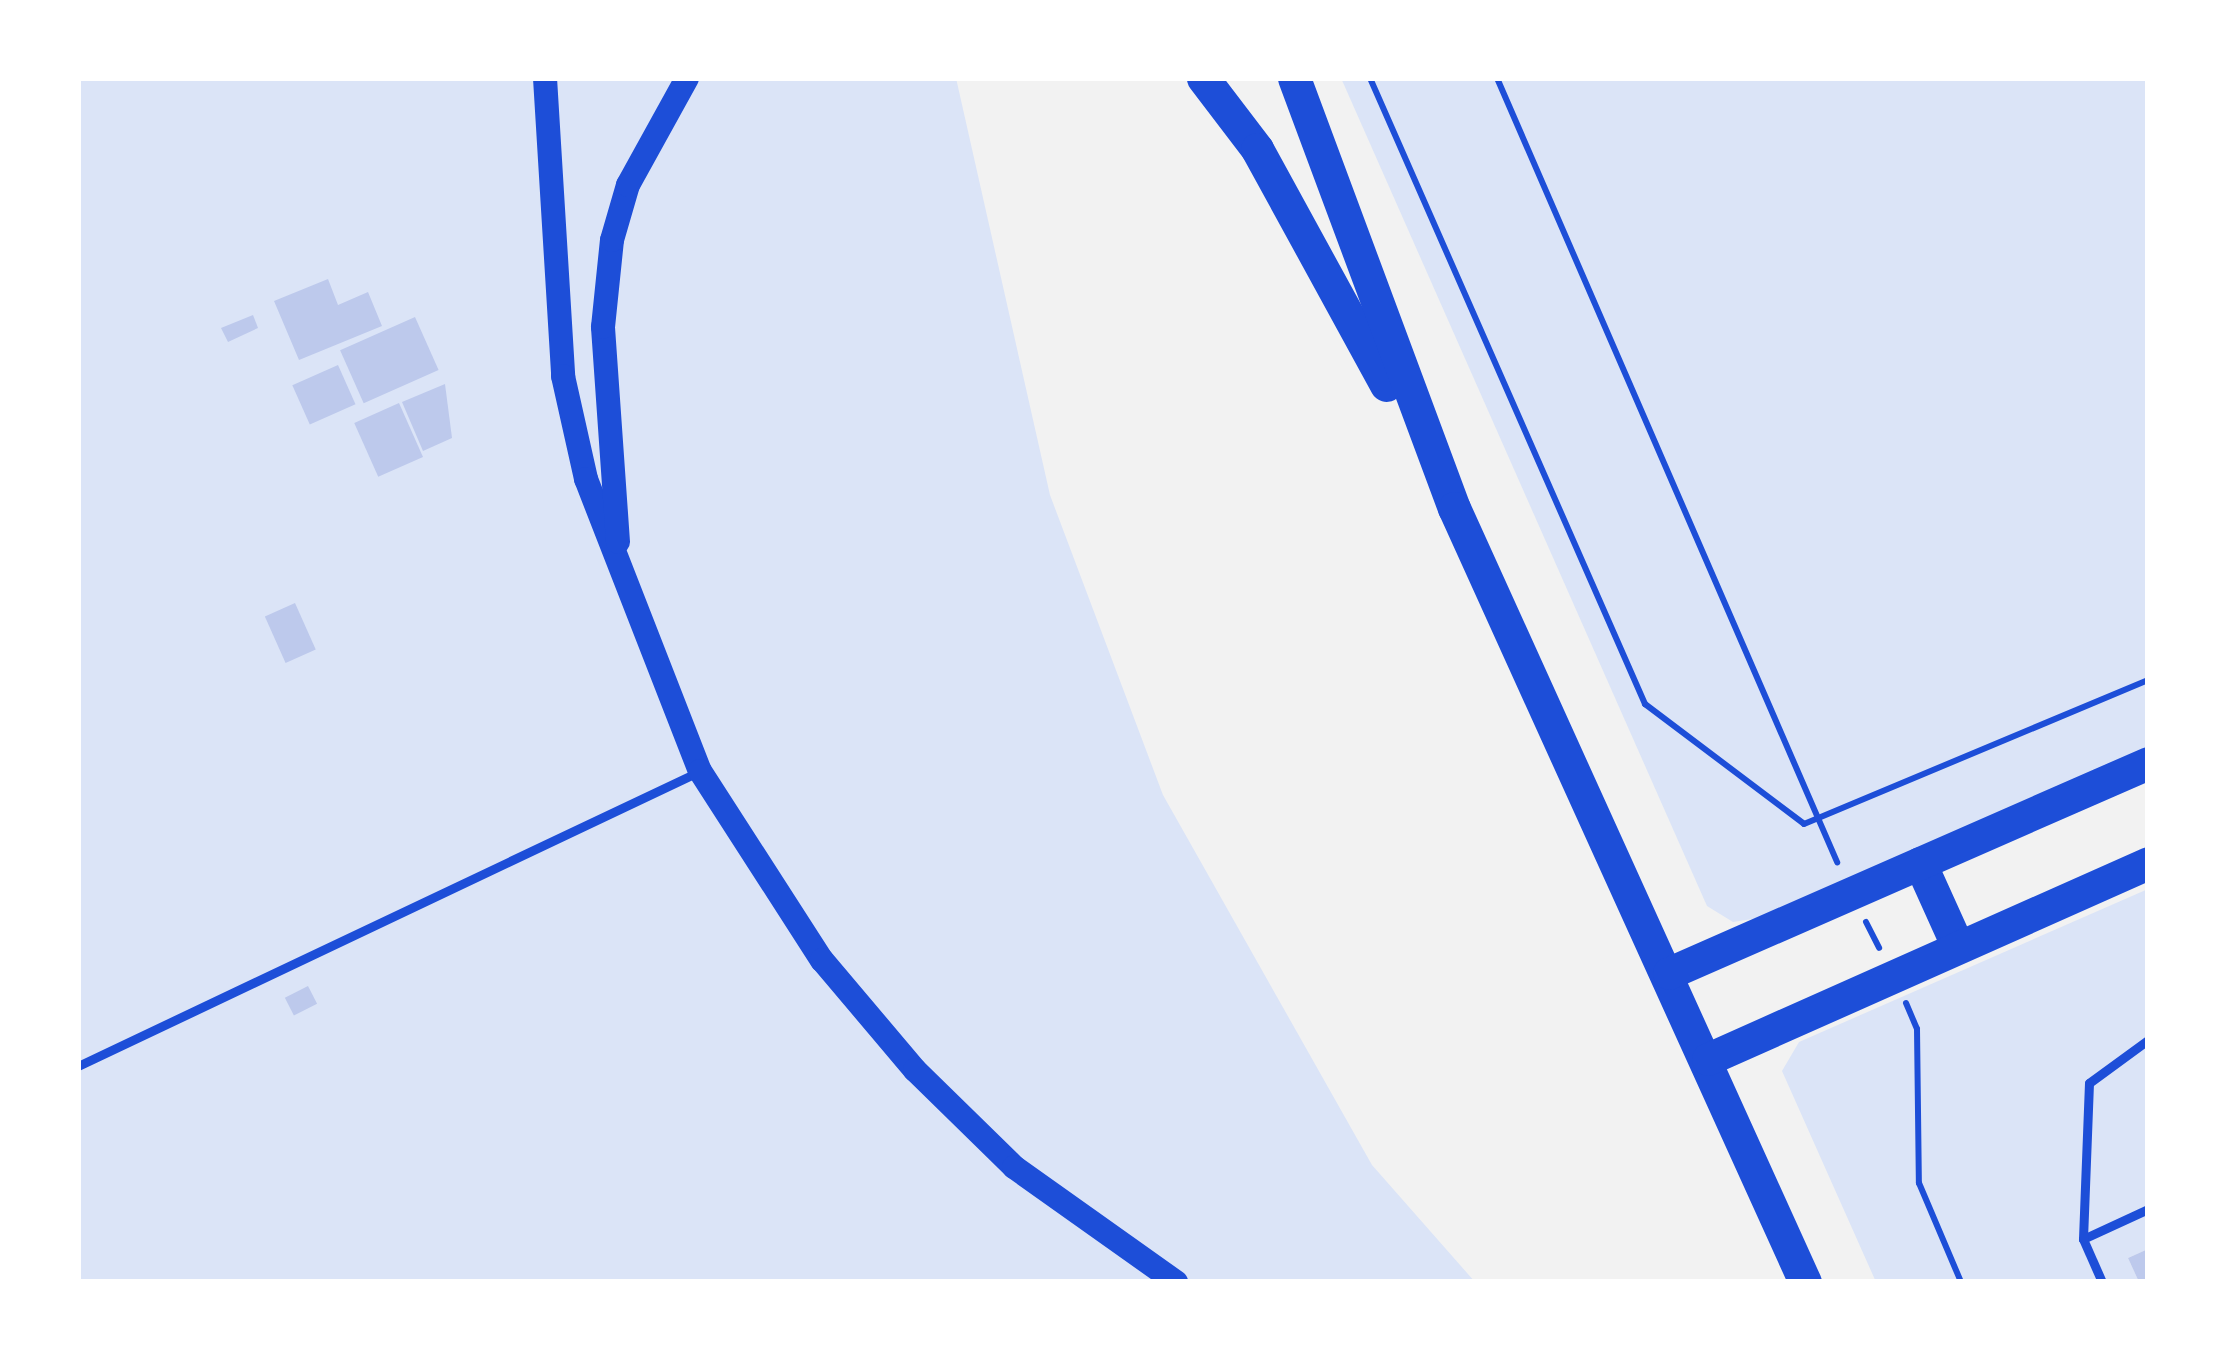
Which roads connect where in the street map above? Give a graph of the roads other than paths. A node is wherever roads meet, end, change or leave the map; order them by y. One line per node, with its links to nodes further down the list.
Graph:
1 (545, 78): 6 (main road)
2 (687, 78): 6 (main road)
3 (1203, 78): 5 (highway)
4 (1294, 78): 5 (highway)
5 (1454, 508): 12 (highway)
6 (622, 580): 8 (main road)
7 (2148, 763): 9 (highway)
8 (700, 771): 15 (lane); 18 (main road)
9 (1920, 863): 11 (highway); 12 (highway)
10 (2148, 863): 11 (highway)
11 (1958, 947): 14 (highway)
12 (1670, 974): 14 (highway)
13 (2148, 1040): 17 (lane)
14 (1708, 1059): 19 (highway)
15 (78, 1066)
16 (2148, 1209): 17 (lane)
17 (2083, 1239): 20 (lane)
18 (1176, 1282)
19 (1805, 1282)
20 (2102, 1282)

